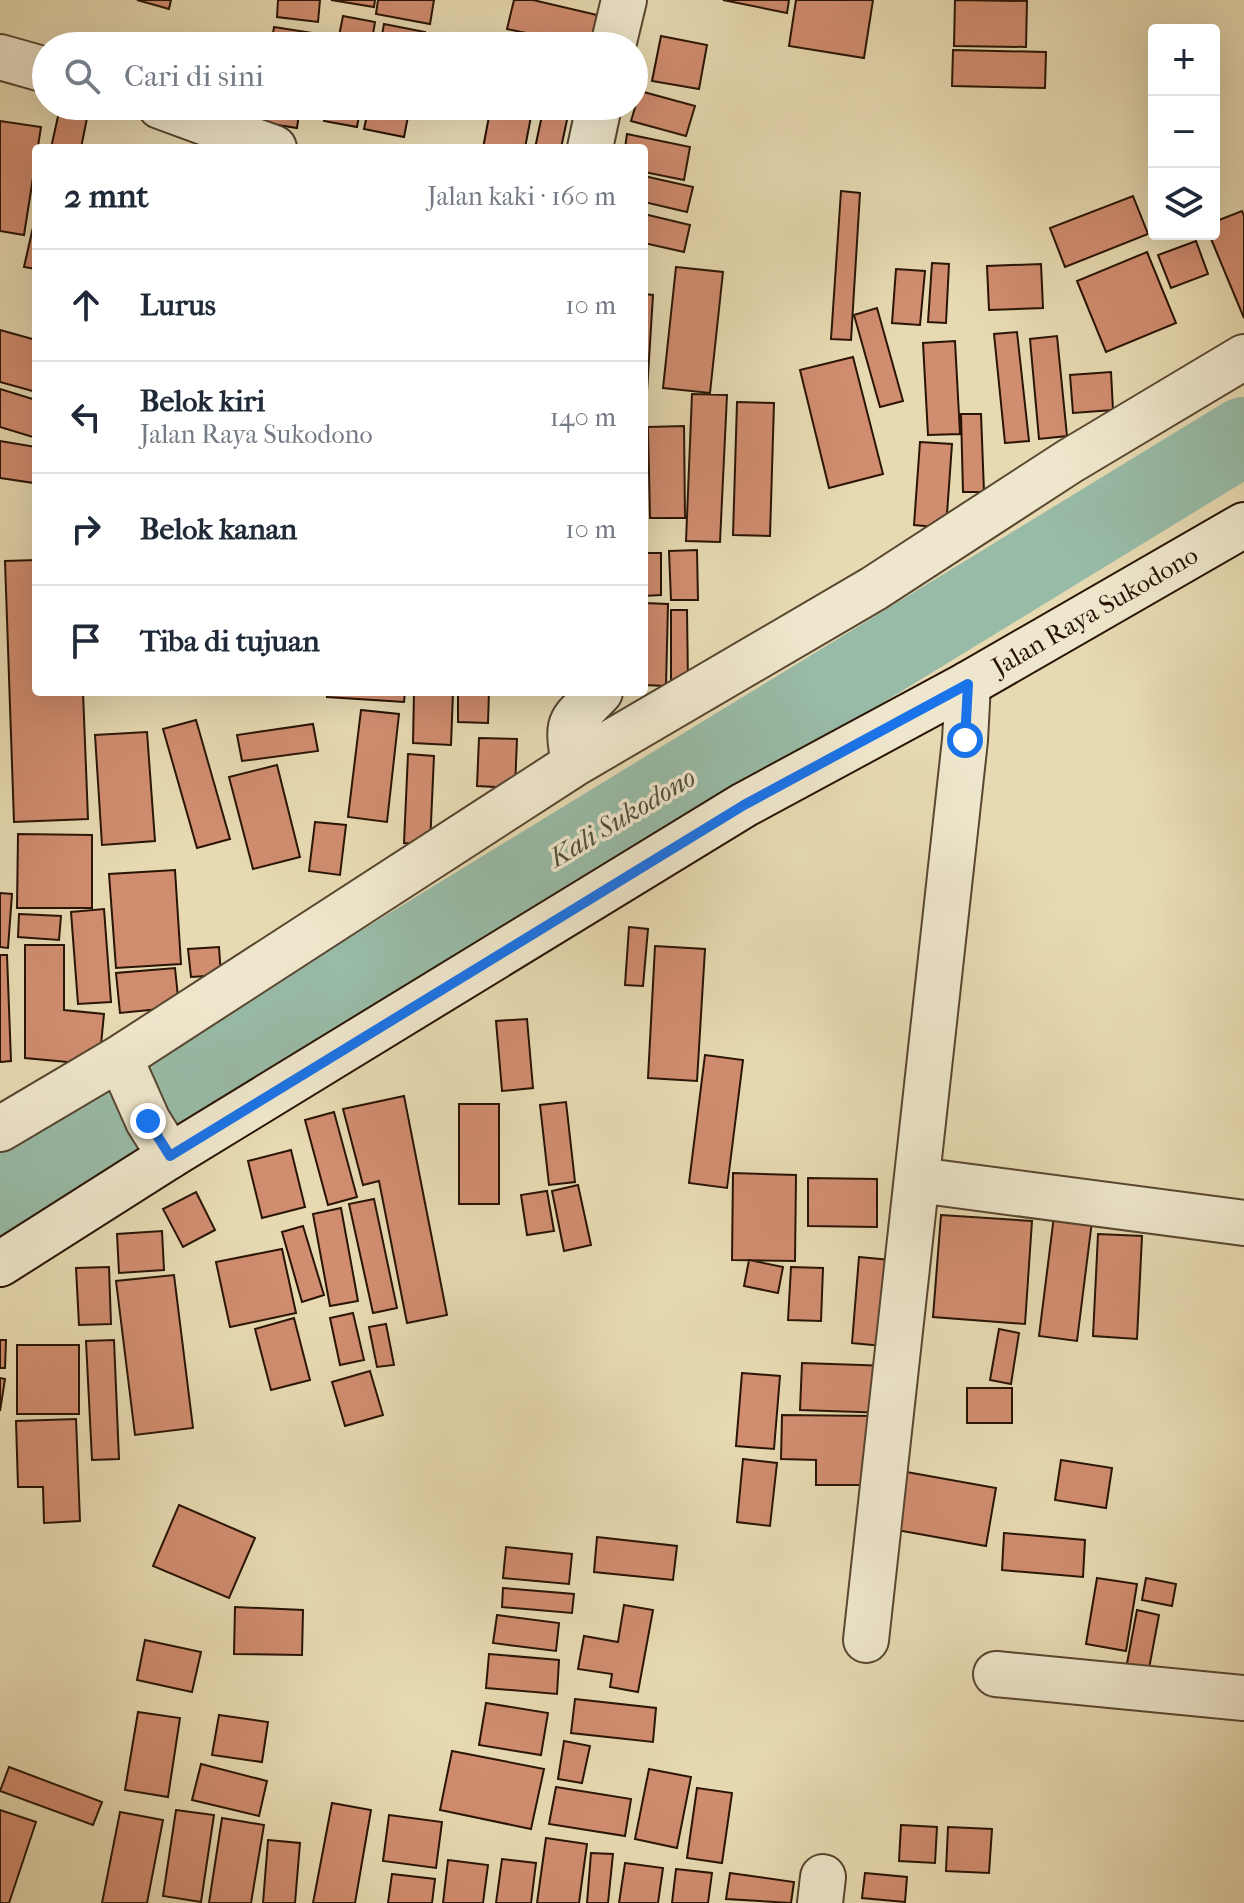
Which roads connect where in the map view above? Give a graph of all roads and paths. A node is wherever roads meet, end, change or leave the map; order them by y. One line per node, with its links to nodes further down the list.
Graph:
1 (624, 0): 2 (street)
2 (616, 32)
3 (0, 57): 4 (street)
4 (32, 66)
5 (198, 120): 7 (street)
6 (596, 120): 8 (street)
7 (263, 144)
8 (591, 144)
9 (1241, 366): 13 (street)
10 (1244, 525): 11 (street, Jalan Raya Sukodono)
11 (968, 684): 16 (street, Jalan Raya Sukodono); 17 (street)
12 (596, 696): 13 (street)
13 (574, 764): 14 (street)
14 (125, 1070): 15 (street); 16 (street)
15 (0, 1129)
16 (159, 1138): 19 (street, Jalan Raya Sukodono)
17 (918, 1180): 18 (street); 20 (street)
18 (1244, 1223)
19 (0, 1264)
20 (866, 1640)
21 (996, 1674): 22 (street)
22 (1244, 1698)

